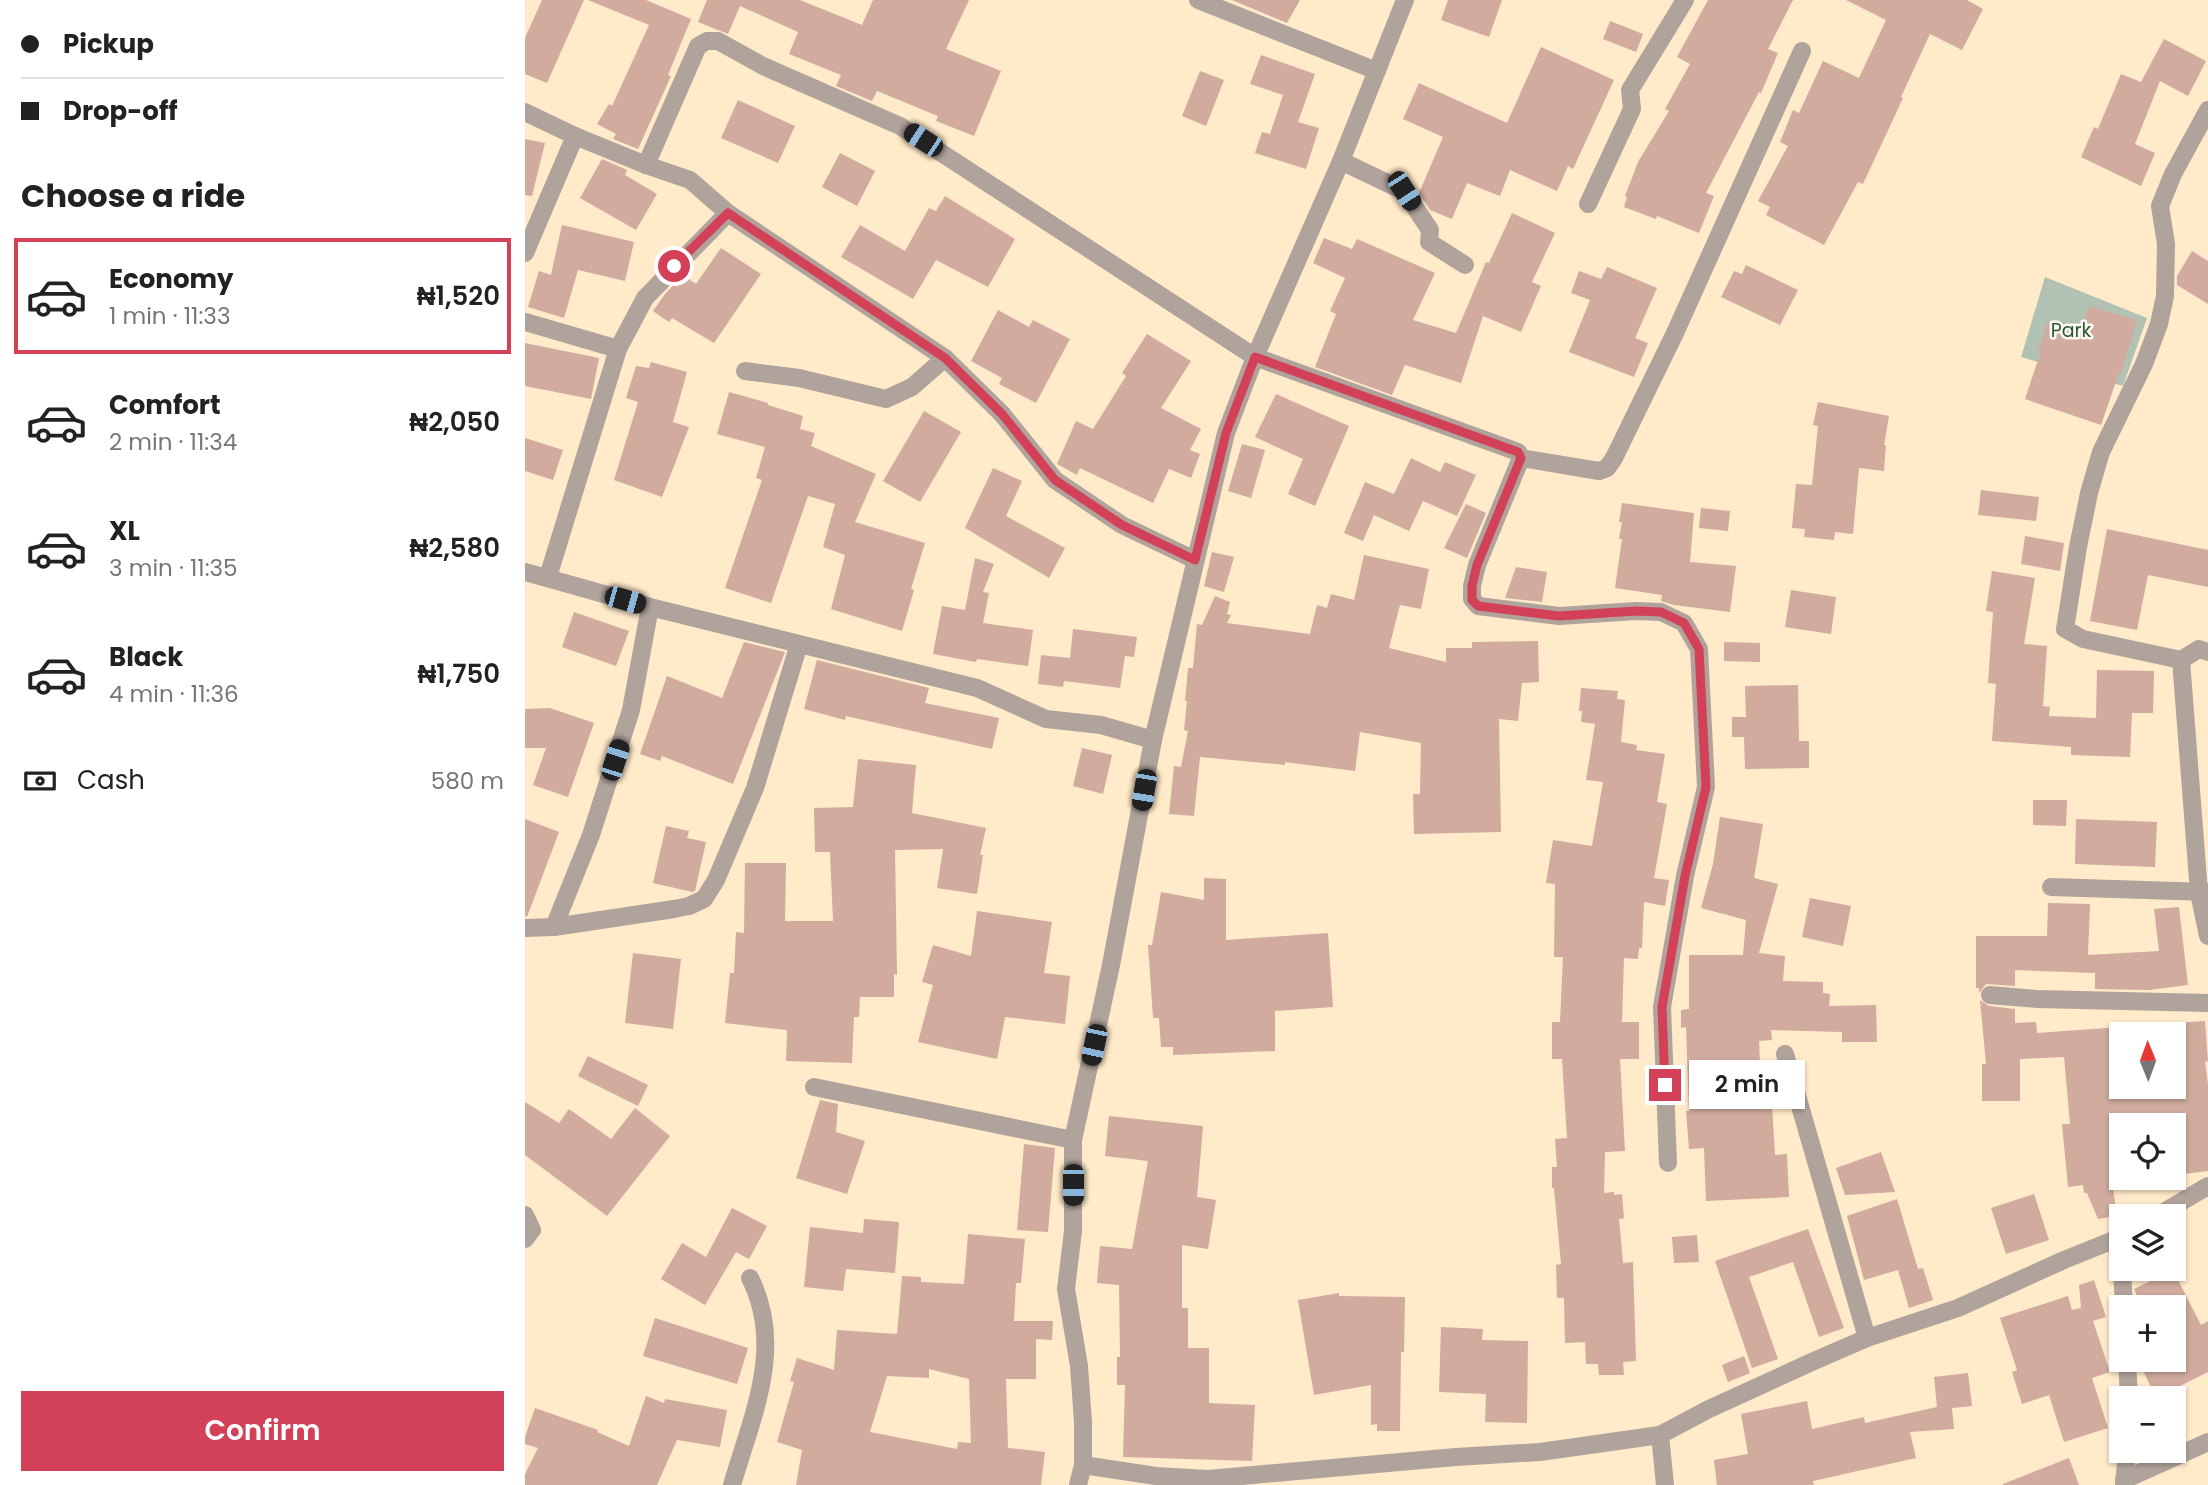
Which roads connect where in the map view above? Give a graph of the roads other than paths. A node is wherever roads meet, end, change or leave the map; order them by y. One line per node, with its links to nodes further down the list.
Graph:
1 (1198, 0): 5 (street)
2 (1405, 0): 5 (street)
3 (1685, 0): 11 (street)
4 (1802, 51): 20 (street)
5 (1377, 71): 9 (street)
6 (2208, 110): 27 (street)
7 (525, 112): 8 (street)
8 (575, 136): 10 (street); 13 (street)
9 (1341, 161): 14 (street); 17 (street)
10 (646, 165): 12 (street); 17 (street)
11 (1588, 204)
12 (728, 213): 16 (street); 18 (street)
13 (525, 253)
14 (1465, 265)
15 (525, 322): 16 (street)
16 (618, 349): 23 (street)
17 (1255, 357): 20 (street); 21 (street)
18 (945, 358): 19 (street); 21 (street)
19 (745, 371)
20 (1521, 458): 39 (street)
21 (1195, 560): 28 (street)
22 (525, 572): 23 (street)
23 (548, 578): 24 (street)
24 (650, 607): 25 (street); 31 (street)
25 (799, 644): 28 (street); 31 (street)
26 (2208, 652): 27 (street)
27 (2181, 660): 30 (street)
28 (1153, 740): 38 (street)
29 (2051, 887): 30 (street)
30 (2203, 892): 33 (street)
31 (554, 927): 32 (street)
32 (525, 928)
33 (2208, 936)
34 (1990, 995): 35 (street)
35 (2208, 1003)
36 (1785, 1054): 46 (street)
37 (814, 1087): 38 (street)
38 (1073, 1140): 50 (street)
39 (1668, 1163)
40 (2208, 1186): 41 (street)
41 (2177, 1204)
42 (525, 1215): 43 (street)
43 (525, 1239)
44 (2109, 1242): 46 (street)
45 (750, 1278): 53 (street)
46 (1867, 1338): 47 (street)
47 (1660, 1435): 51 (street); 55 (street)
48 (2208, 1442): 52 (street)
49 (2126, 1463): 52 (street)
50 (1083, 1465): 51 (street); 54 (street)
51 (1208, 1482)
52 (2124, 1483)
53 (732, 1485)
54 (1078, 1485)
55 (1665, 1485)

